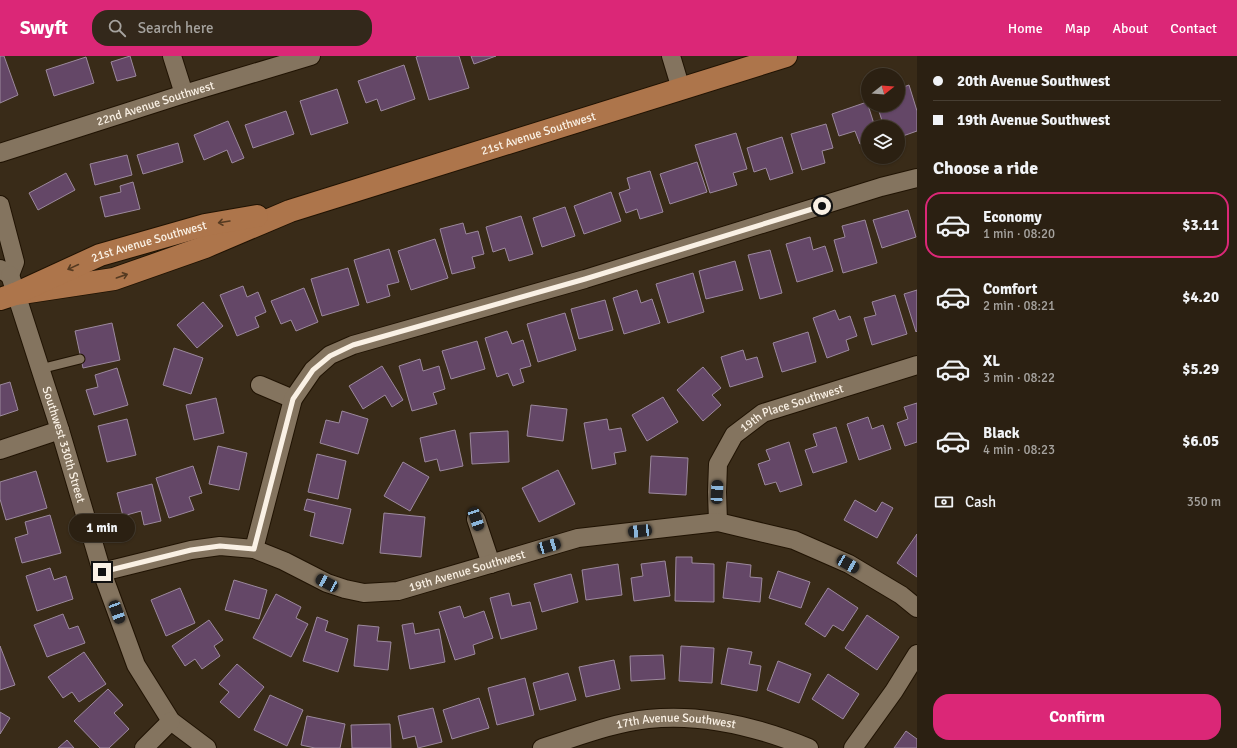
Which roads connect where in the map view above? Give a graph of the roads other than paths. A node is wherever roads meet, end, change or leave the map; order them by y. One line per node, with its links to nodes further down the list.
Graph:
1 (172, 56): 6 (street)
2 (311, 56): 6 (street, 22nd Avenue Southwest)
3 (671, 56): 5 (street)
4 (786, 56): 5 (main road, 21st Avenue Southwest)
5 (681, 89): 10 (main road, 21st Avenue Southwest)
6 (184, 94): 7 (street, 22nd Avenue Southwest)
7 (0, 153)
8 (917, 178): 15 (street)
9 (0, 205): 10 (street)
10 (6, 284): 13 (street, Southwest 330th Street)
11 (80, 359): 13 (lane)
12 (917, 365): 19 (street, 19th Place Southwest)
13 (40, 369): 16 (street, Southwest 330th Street)
14 (260, 384): 15 (street)
15 (293, 399): 20 (street)
16 (60, 430): 17 (street); 22 (street, Southwest 330th Street)
17 (0, 450)
18 (476, 519): 21 (street)
19 (718, 522): 21 (street, 19th Avenue Southwest); 23 (street, 19th Avenue Southwest)
20 (254, 549): 21 (street, 19th Avenue Southwest); 22 (street, 19th Avenue Southwest)
21 (491, 564)
22 (102, 572): 25 (street, Southwest 330th Street)
23 (917, 608)
24 (917, 654): 30 (street)
25 (171, 721): 26 (street); 27 (street)
26 (144, 748)
27 (207, 748)
28 (542, 748): 29 (street, 17th Avenue Southwest)
29 (809, 748)
30 (852, 748)

